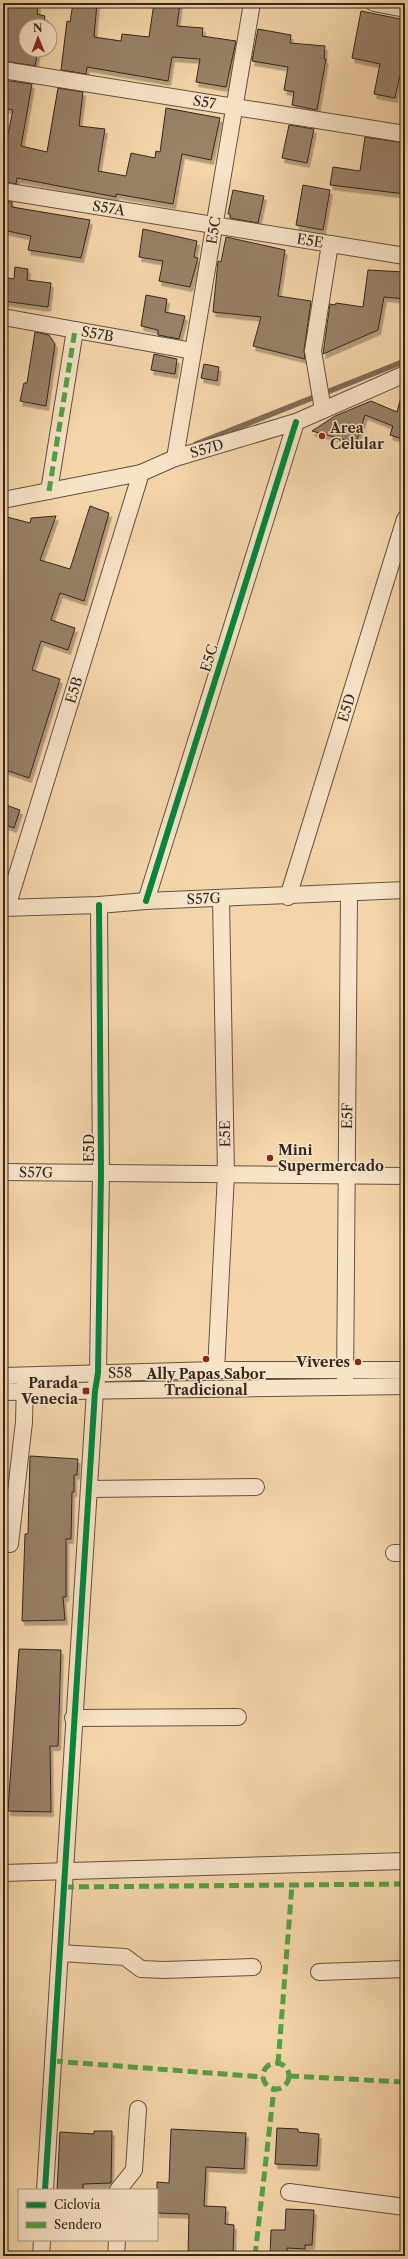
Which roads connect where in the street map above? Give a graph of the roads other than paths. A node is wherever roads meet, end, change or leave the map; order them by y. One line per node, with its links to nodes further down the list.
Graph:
1 (252, 3): 5 (street, E5C)
2 (374, 3): 3 (street)
3 (405, 9)
4 (3, 70): 5 (street, S57)
5 (234, 107): 6 (street, S57); 8 (street, E5C)
6 (405, 134)
7 (3, 191): 8 (street, S57A)
8 (214, 227): 9 (street, E5E); 13 (street, E5C)
9 (330, 244): 10 (street, E5E); 15 (street)
10 (405, 256)
11 (3, 317): 12 (street, S57B)
12 (75, 330): 13 (street, S57B); 19 (street)
13 (193, 351): 17 (street, E5C)
14 (405, 374): 15 (street, S57D)
15 (323, 410): 16 (street, S57D)
16 (296, 422): 17 (street, S57D); 26 (street, E5C)
17 (175, 458): 18 (street, S57D)
18 (140, 473): 19 (street, S57D); 28 (street, E5B)
19 (49, 491): 20 (street, S57D)
20 (3, 500)
21 (405, 519): 24 (street, E5D)
22 (405, 890): 23 (street, S57G)
23 (349, 894): 24 (street, S57G); 32 (street, E5F)
24 (288, 896): 25 (street, S57G)
25 (222, 898): 26 (street, S57G); 31 (street, E5E)
26 (146, 901): 27 (street, S57G)
27 (99, 905): 28 (street, S57G); 30 (street, E5D)
28 (5, 908)
29 (3, 1172): 30 (street, S57G)
30 (101, 1173): 31 (street, S57G); 37 (street, E5D)
31 (226, 1174): 32 (street, S57G); 34 (street, E5E)
32 (347, 1176): 33 (street, S57G); 35 (street, E5F)
33 (405, 1176)
34 (216, 1370): 35 (street, S58); 37 (street, S58)
35 (346, 1370): 36 (street, S58); 41 (street, E5F)
36 (405, 1370)
37 (98, 1373): 38 (street, S58); 42 (street, E5D)
38 (25, 1375): 39 (street, S58); 44 (street)
39 (3, 1376)
40 (405, 1386): 41 (street, S58)
41 (345, 1387): 42 (street, S58)
42 (95, 1391): 44 (street, S58); 47 (street, E5D)
43 (3, 1392): 44 (street, S58)
44 (25, 1392): 46 (street)
45 (256, 1487): 47 (street)
46 (10, 1488): 48 (street)
47 (89, 1489): 50 (street, E5D)
48 (10, 1544)
49 (238, 1717): 50 (street)
50 (73, 1718): 52 (street, E5D)
51 (405, 1861): 52 (street)
52 (65, 1873): 53 (street); 54 (street, E5D)
53 (3, 1874)
54 (60, 1953): 55 (street); 59 (street, E5D)
55 (253, 1967)
56 (405, 1969): 57 (street)
57 (319, 1972)
58 (138, 2109): 60 (street)
59 (45, 2189)
60 (119, 2189)
61 (289, 2192): 62 (street)
62 (405, 2207)
63 (42, 2241): 65 (street)
64 (117, 2241): 66 (street)
65 (41, 2256)
66 (116, 2256)

